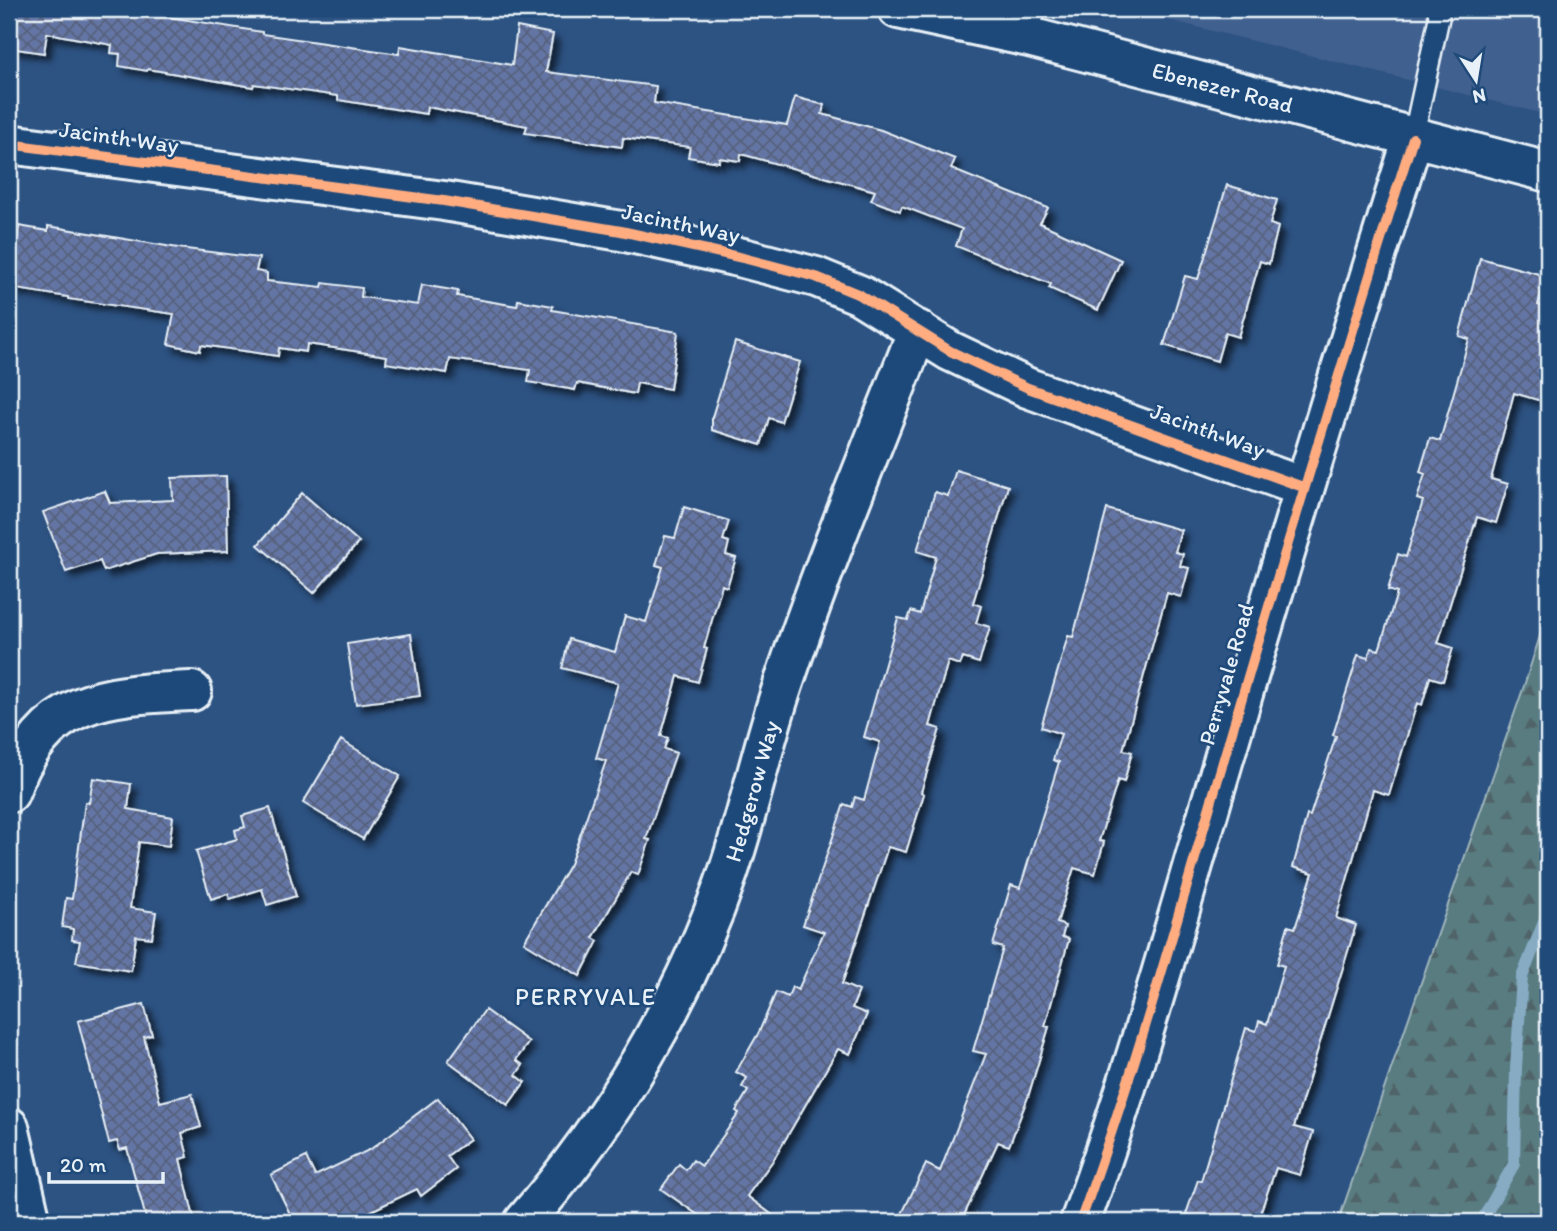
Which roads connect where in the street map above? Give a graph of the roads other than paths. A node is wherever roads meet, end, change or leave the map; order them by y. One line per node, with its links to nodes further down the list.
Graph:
1 (898, 9): 3 (street, Ebenezer Road)
2 (1438, 9): 4 (lane)
3 (1032, 23): 4 (street, Ebenezer Road)
4 (1413, 138): 6 (street, Ebenezer Road); 8 (street, Perryvale Road)
5 (9, 144): 7 (street, Jacinth Way)
6 (1548, 172)
7 (918, 330): 8 (street, Jacinth Way); 13 (street, Hedgerow Way)
8 (1303, 486): 14 (street, Perryvale Road)
9 (191, 691): 10 (street)
10 (9, 793)
11 (9, 1128): 12 (street)
12 (31, 1222)
13 (524, 1222)
14 (1080, 1222)

